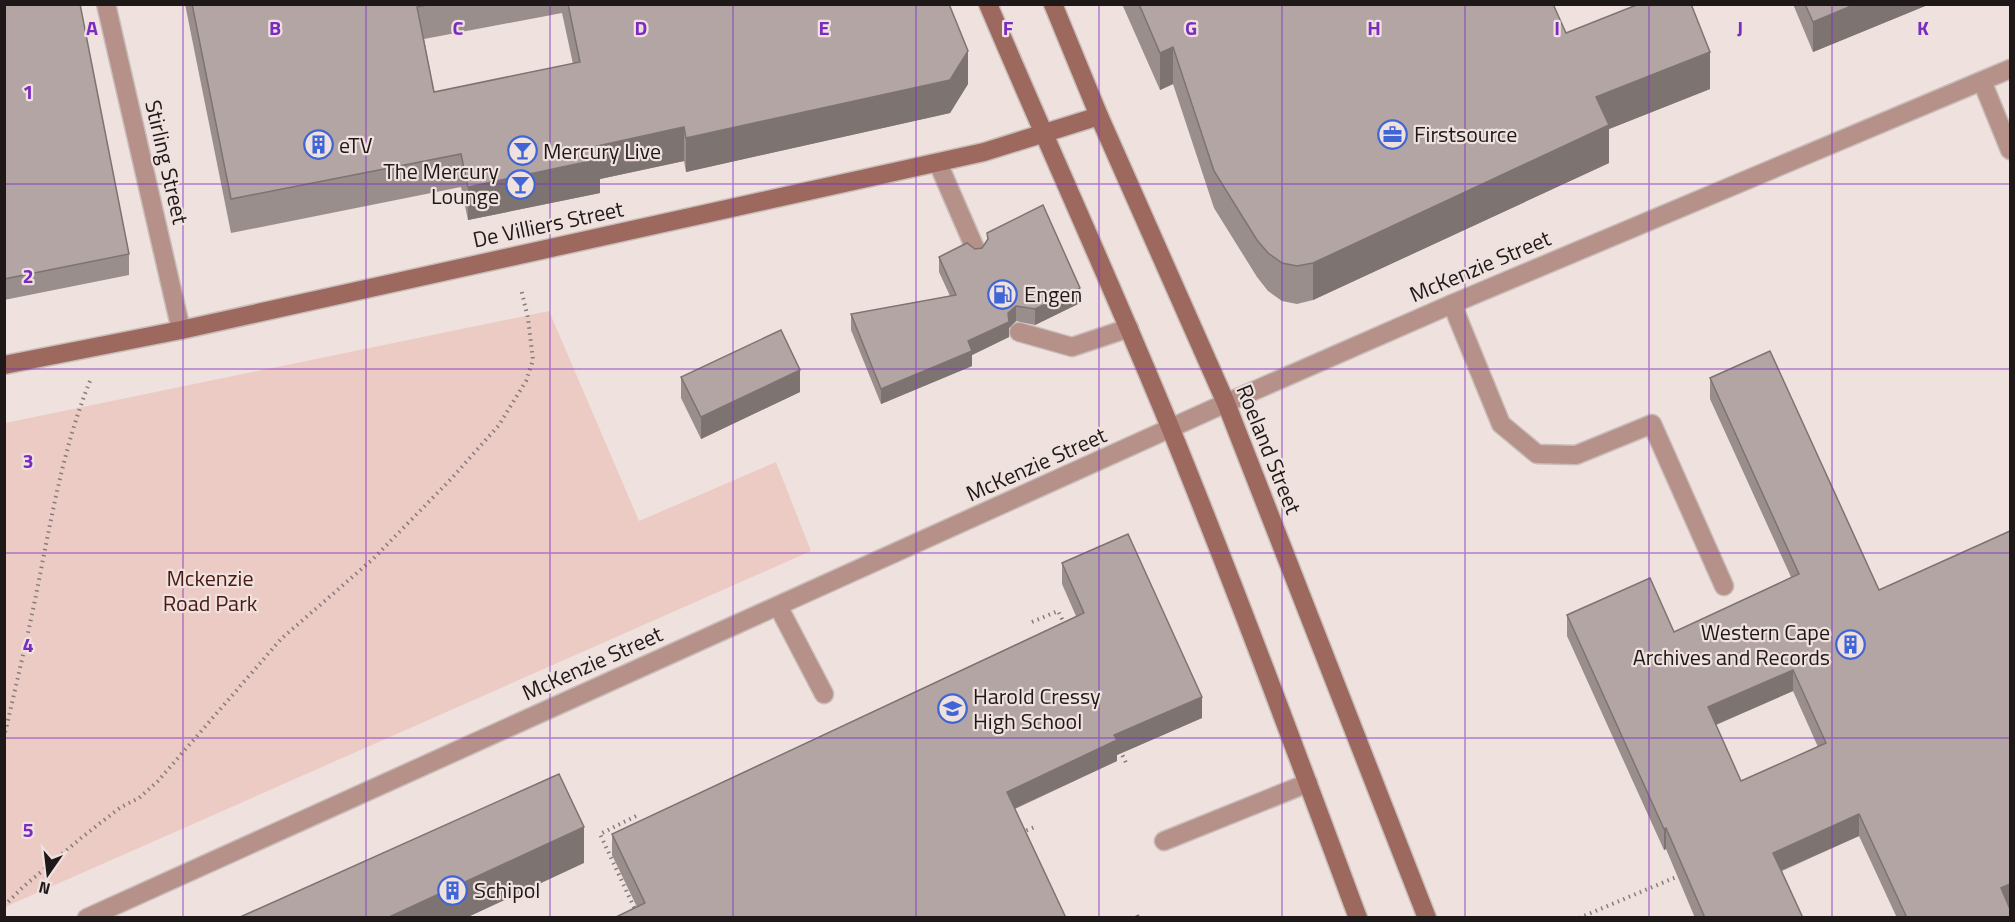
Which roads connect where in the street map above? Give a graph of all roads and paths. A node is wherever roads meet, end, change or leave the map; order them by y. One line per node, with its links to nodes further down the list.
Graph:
1 (106, 4): 14 (street, Stirling Street)
2 (988, 4): 7 (main road)
3 (1053, 4): 6 (main road, Roeland Street)
4 (2010, 69): 5 (street, McKenzie Street)
5 (1982, 81): 8 (street); 12 (street, McKenzie Street)
6 (1099, 116): 7 (main road, De Villiers Street); 18 (main road, Roeland Street)
7 (1043, 135): 9 (main road, De Villiers Street); 13 (main road)
8 (2010, 150)
9 (938, 163): 10 (street); 11 (main road, De Villiers Street)
10 (977, 253)
11 (513, 256): 14 (main road, De Villiers Street); 34 (path)
12 (1452, 304): 18 (street, McKenzie Street); 20 (street)
13 (1129, 328): 15 (street); 19 (main road)
14 (181, 330): 16 (main road, De Villiers Street)
15 (1018, 333)
16 (105, 344): 17 (main road, De Villiers Street); 25 (path)
17 (4, 364)
18 (1226, 403): 19 (street, McKenzie Street); 38 (main road, Roeland Street)
19 (1171, 429): 21 (street, McKenzie Street); 28 (main road)
20 (1724, 586)
21 (778, 606): 24 (street); 35 (street, McKenzie Street)
22 (1032, 622): 23 (path)
23 (1068, 632)
24 (824, 694)
25 (4, 738)
26 (1118, 745): 27 (path)
27 (1127, 765)
28 (1308, 783): 32 (street); 37 (main road)
29 (636, 816): 36 (path)
30 (1018, 822): 31 (path)
31 (1037, 826)
32 (1164, 841)
33 (1691, 870): 39 (path)
34 (4, 906)
35 (87, 918)
36 (639, 918)
37 (1358, 918)
38 (1427, 918)
39 (1579, 918)

